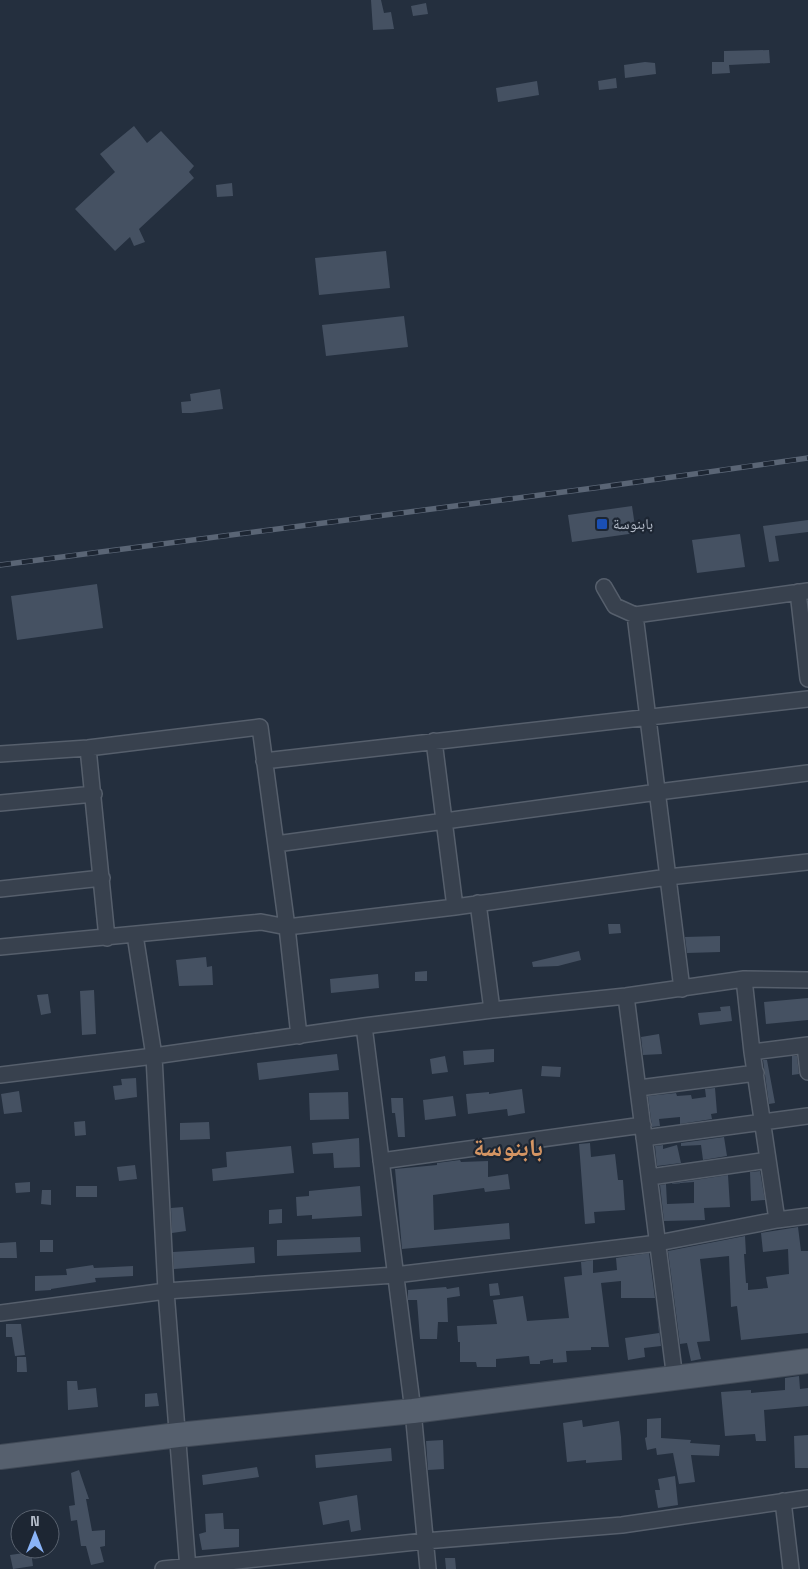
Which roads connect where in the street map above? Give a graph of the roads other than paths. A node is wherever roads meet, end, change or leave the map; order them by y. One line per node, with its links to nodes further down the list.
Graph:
1 (604, 587): 3 (street)
2 (803, 591): 3 (street); 4 (street)
3 (635, 615): 6 (street)
4 (808, 679)
5 (808, 699): 6 (street)
6 (649, 717): 7 (street); 12 (street)
7 (434, 741): 10 (street); 15 (street)
8 (88, 748): 9 (street); 10 (street); 13 (street)
9 (0, 754)
10 (264, 761): 16 (street)
11 (808, 773): 12 (street)
12 (658, 792): 15 (street); 18 (street)
13 (94, 794): 14 (street); 19 (street)
14 (0, 803)
15 (444, 820): 16 (street); 22 (street)
16 (276, 844): 23 (street)
17 (808, 862): 18 (street)
18 (668, 877): 21 (street); 29 (street)
19 (102, 878): 20 (street); 25 (street)
20 (0, 889)
21 (478, 903): 22 (street); 31 (street)
22 (455, 907): 23 (street)
23 (287, 927): 24 (street); 33 (street)
24 (135, 935): 25 (street); 36 (street)
25 (107, 938): 26 (street)
26 (0, 947)
27 (744, 980): 28 (street); 29 (street); 35 (street)
28 (808, 980)
29 (682, 988): 30 (street)
30 (626, 996): 31 (street); 40 (street)
31 (492, 1010): 32 (street)
32 (364, 1026): 33 (street); 45 (street)
33 (299, 1036): 36 (street)
34 (806, 1046): 35 (street); 37 (street)
35 (752, 1052): 38 (street)
36 (154, 1056): 39 (street); 51 (street)
37 (808, 1072)
38 (756, 1073): 40 (street); 42 (street)
39 (0, 1075)
40 (639, 1088): 43 (street)
41 (808, 1116): 42 (street)
42 (764, 1121): 43 (street); 44 (street)
43 (644, 1131): 45 (street); 46 (street)
44 (768, 1160): 46 (street); 48 (street)
45 (381, 1161): 50 (street)
46 (650, 1177): 49 (street)
47 (808, 1216): 48 (street)
48 (776, 1220): 49 (street)
49 (658, 1243): 50 (street); 54 (street)
50 (395, 1275): 51 (street); 55 (street)
51 (166, 1291): 52 (street); 56 (street)
52 (0, 1313)
53 (808, 1361): 54 (main road)
54 (675, 1378): 55 (main road)
55 (413, 1411): 56 (main road); 60 (street)
56 (178, 1435): 57 (main road); 61 (street)
57 (0, 1458)
58 (808, 1498): 59 (street)
59 (782, 1501): 60 (street); 64 (street)
60 (425, 1541): 61 (street); 63 (street)
61 (188, 1567): 62 (street)
62 (163, 1569)
63 (428, 1569)
64 (791, 1569)

